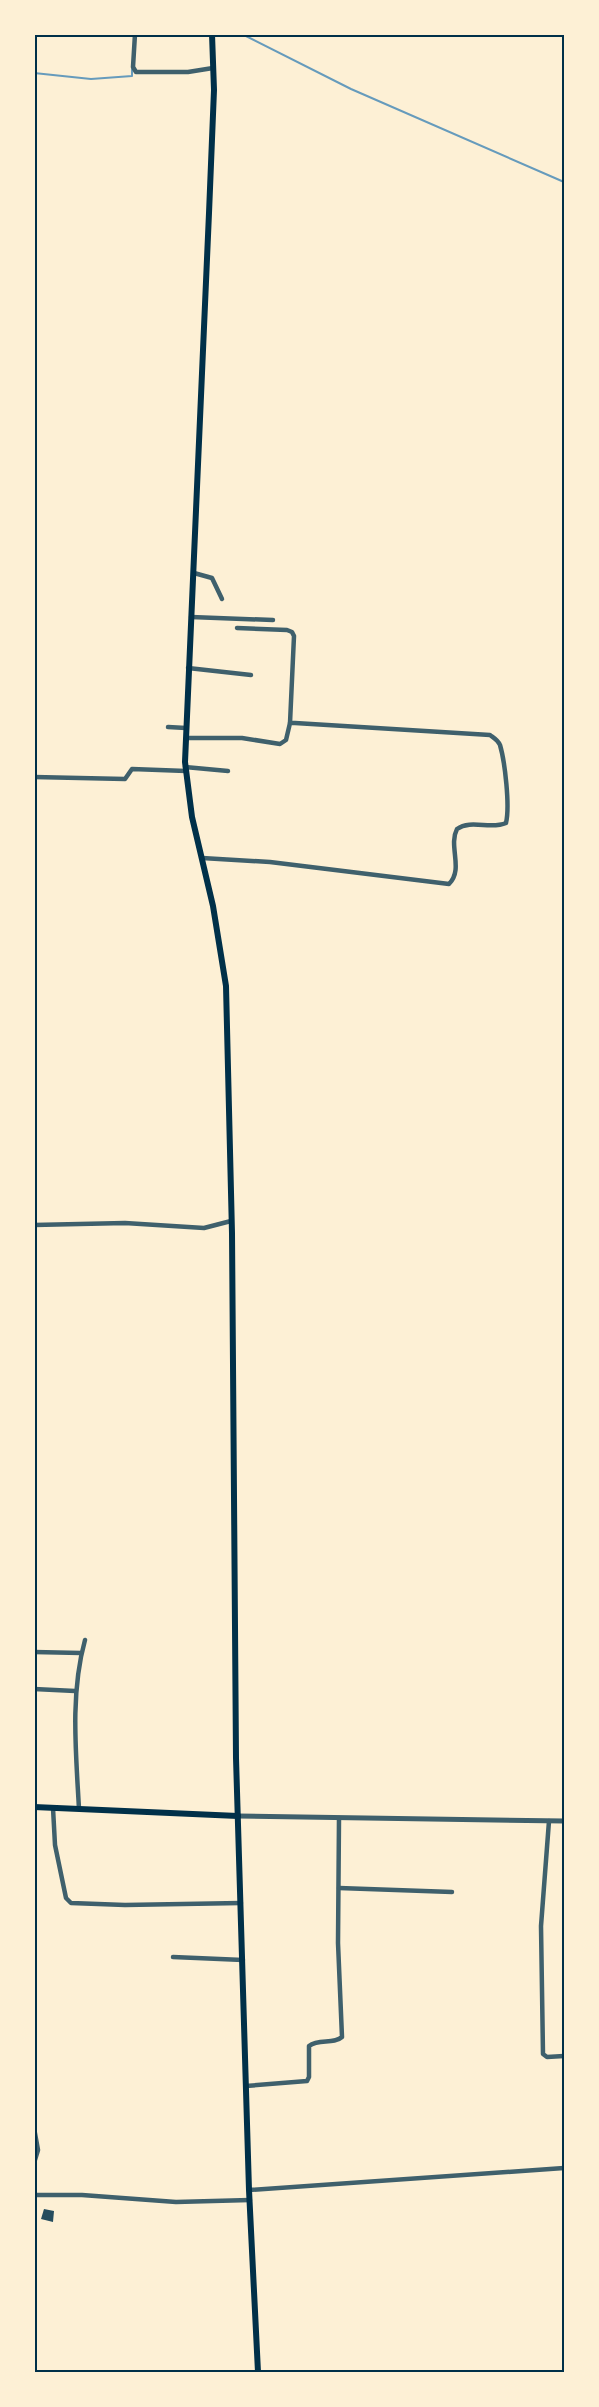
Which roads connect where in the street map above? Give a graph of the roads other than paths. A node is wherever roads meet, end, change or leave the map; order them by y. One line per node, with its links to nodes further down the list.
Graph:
1 (135, 34): 3 (street)
2 (212, 34): 3 (main road)
3 (213, 68): 4 (main road)
4 (194, 573): 5 (street); 6 (main road)
5 (222, 599)
6 (191, 617): 7 (street); 9 (main road)
7 (273, 621)
8 (237, 628): 11 (street)
9 (188, 668): 10 (street); 13 (main road)
10 (251, 675)
11 (290, 723): 14 (street); 18 (street)
12 (168, 727): 13 (street)
13 (186, 728): 14 (main road)
14 (186, 738): 15 (main road)
15 (185, 769): 16 (street); 17 (street); 18 (main road)
16 (228, 771)
17 (34, 777)
18 (202, 858): 19 (main road)
19 (231, 1221): 20 (street); 29 (main road)
20 (34, 1225)
21 (85, 1640): 23 (street)
22 (34, 1652): 23 (street)
23 (81, 1653): 25 (street)
24 (34, 1689): 25 (street)
25 (75, 1691): 28 (street)
26 (34, 1807): 27 (main road)
27 (53, 1808): 28 (main road); 35 (street)
28 (79, 1809): 29 (main road)
29 (238, 1816): 30 (street); 35 (main road)
30 (339, 1818): 31 (street); 33 (street)
31 (549, 1821): 32 (street); 38 (street)
32 (564, 1821)
33 (339, 1888): 34 (street); 39 (street)
34 (452, 1892)
35 (241, 1903): 37 (main road)
36 (174, 1956): 37 (street)
37 (243, 1960): 39 (main road)
38 (564, 2056)
39 (246, 2086): 43 (main road)
40 (34, 2128): 41 (street)
41 (34, 2163)
42 (564, 2168): 43 (street)
43 (249, 2190): 45 (main road)
44 (34, 2195): 45 (street)
45 (250, 2200): 46 (main road)
46 (258, 2373)

